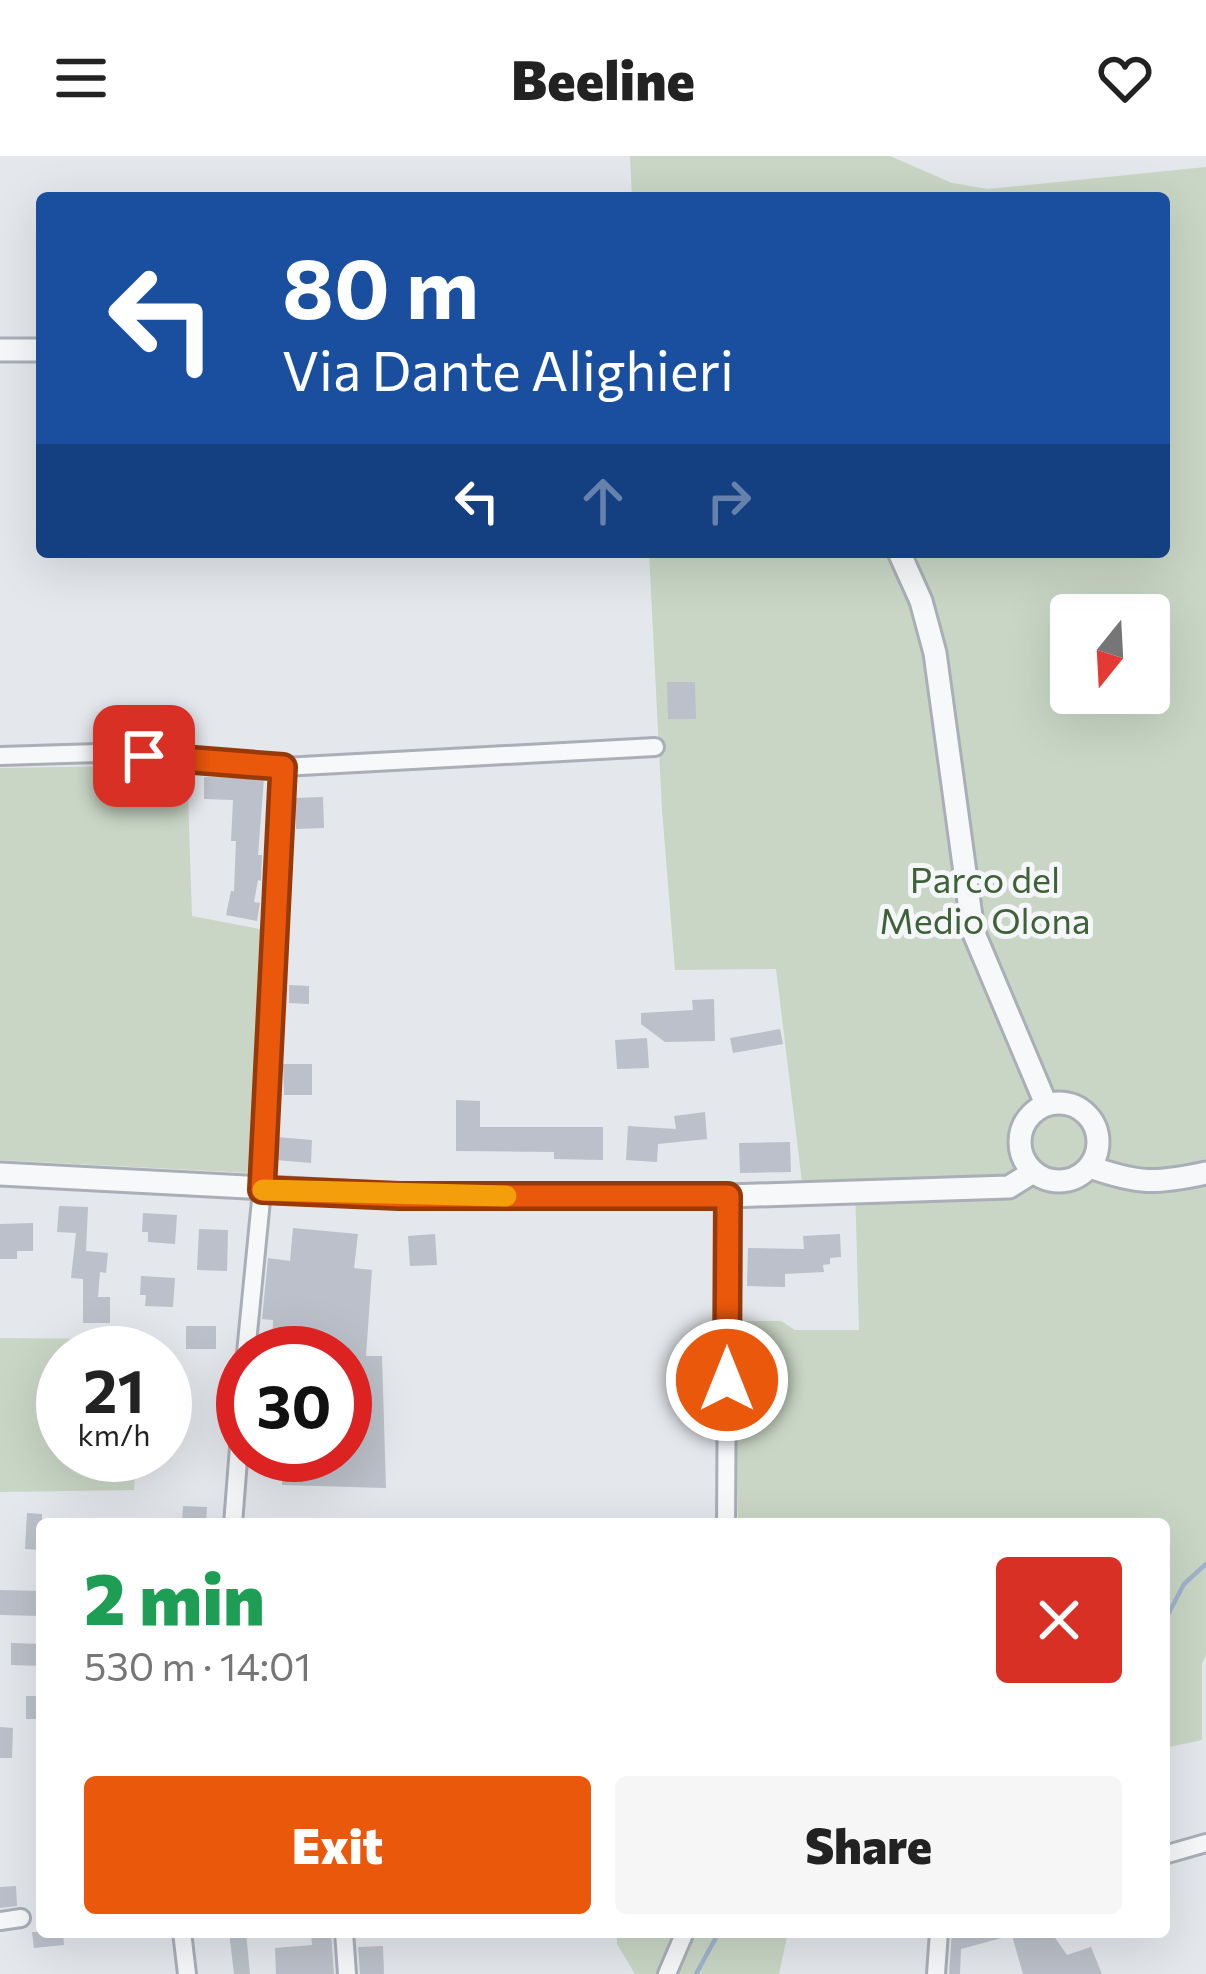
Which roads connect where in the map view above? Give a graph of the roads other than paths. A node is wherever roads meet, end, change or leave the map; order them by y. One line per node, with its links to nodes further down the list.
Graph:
1 (0, 350): 2 (street)
2 (36, 350)
3 (902, 558): 7 (street)
4 (655, 747): 6 (street)
5 (0, 756): 6 (street)
6 (283, 767): 12 (street)
7 (1046, 1104): 8 (street); 9 (street)
8 (1090, 1168): 9 (street); 11 (street)
9 (1033, 1172): 13 (street)
10 (0, 1174): 12 (street)
11 (1206, 1174)
12 (262, 1190): 13 (street); 14 (street)
13 (728, 1196): 17 (street)
14 (249, 1326)
15 (236, 1482): 16 (street)
16 (233, 1518)
17 (726, 1518)
18 (1206, 1843): 19 (street)
19 (1170, 1853)
20 (21, 1918): 21 (street)
21 (0, 1921)
22 (183, 1938): 26 (street)
23 (344, 1938): 27 (street)
24 (682, 1938): 28 (street)
25 (938, 1938): 29 (street)
26 (187, 1974)
27 (347, 1974)
28 (667, 1974)
29 (936, 1974)

